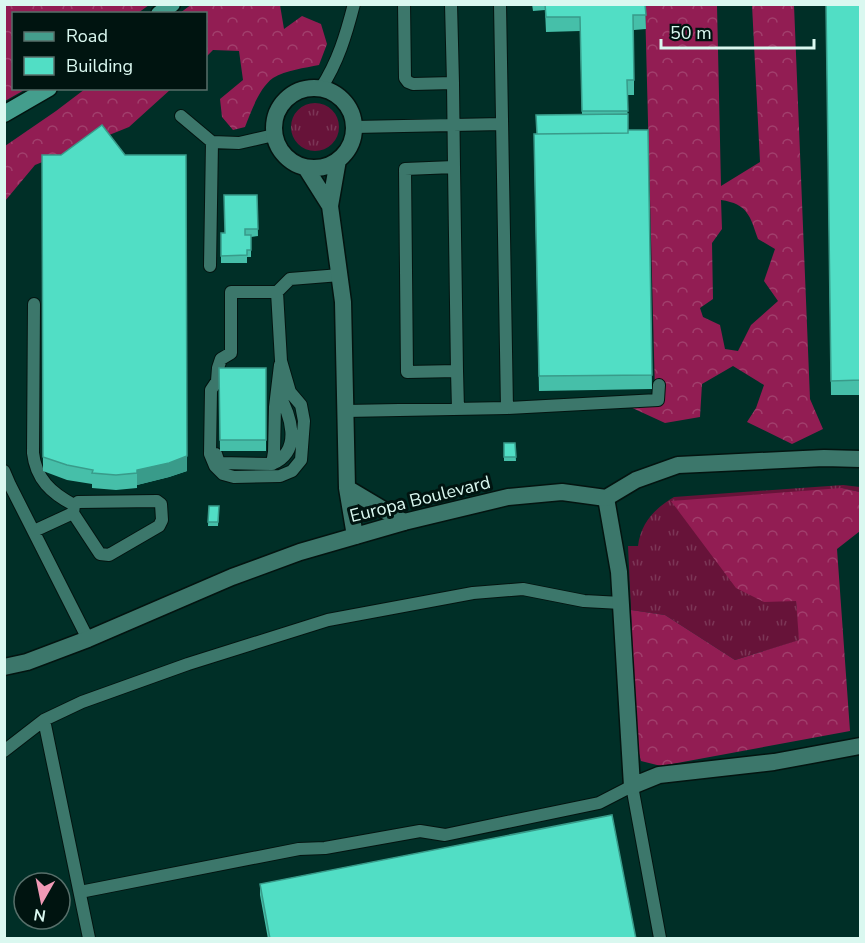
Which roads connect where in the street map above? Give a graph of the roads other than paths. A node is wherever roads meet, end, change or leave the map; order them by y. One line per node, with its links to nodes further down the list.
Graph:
1 (354, 4): 6 (lane)
2 (404, 4): 5 (lane)
3 (451, 4): 5 (lane)
4 (500, 4): 10 (lane)
5 (453, 83): 11 (lane)
6 (321, 88): 12 (street); 13 (street)
7 (46, 90): 8 (main road)
8 (4, 114)
9 (180, 116): 14 (lane)
10 (502, 124): 11 (lane); 27 (lane)
11 (453, 126): 12 (lane); 16 (lane)
12 (354, 127): 15 (street)
13 (274, 135): 14 (lane); 17 (street)
14 (212, 142): 19 (lane)
15 (338, 160): 17 (street); 18 (street)
16 (454, 167): 24 (lane); 24 (lane)
17 (306, 168): 18 (street)
18 (330, 206): 20 (street)
19 (210, 266)
20 (339, 275): 21 (lane); 29 (street)
21 (277, 292): 23 (lane); 25 (lane)
22 (34, 304): 34 (lane)
23 (281, 361): 25 (lane); 25 (lane)
24 (457, 371): 28 (lane)
25 (217, 381)
26 (659, 386): 27 (lane)
27 (507, 408): 28 (lane)
28 (458, 409): 29 (lane)
29 (345, 411): 32 (street)
30 (861, 459): 33 (street)
31 (4, 471): 36 (lane)
32 (347, 488): 35 (street); 37 (street)
33 (606, 498): 35 (street, Europa Boulevard); 38 (street)
34 (73, 509): 34 (lane); 36 (lane)
35 (404, 522): 37 (street, Europa Boulevard)
36 (34, 531): 39 (lane)
37 (355, 536): 39 (street, Europa Boulevard)
38 (621, 603): 41 (lane); 44 (street)
39 (88, 639): 40 (street, Europa Boulevard)
40 (4, 667)
41 (44, 720): 43 (lane); 45 (lane)
42 (861, 746): 44 (street)
43 (4, 751)
44 (632, 786): 45 (lane); 47 (lane)
45 (80, 892): 46 (lane)
46 (89, 939)
47 (660, 939)

